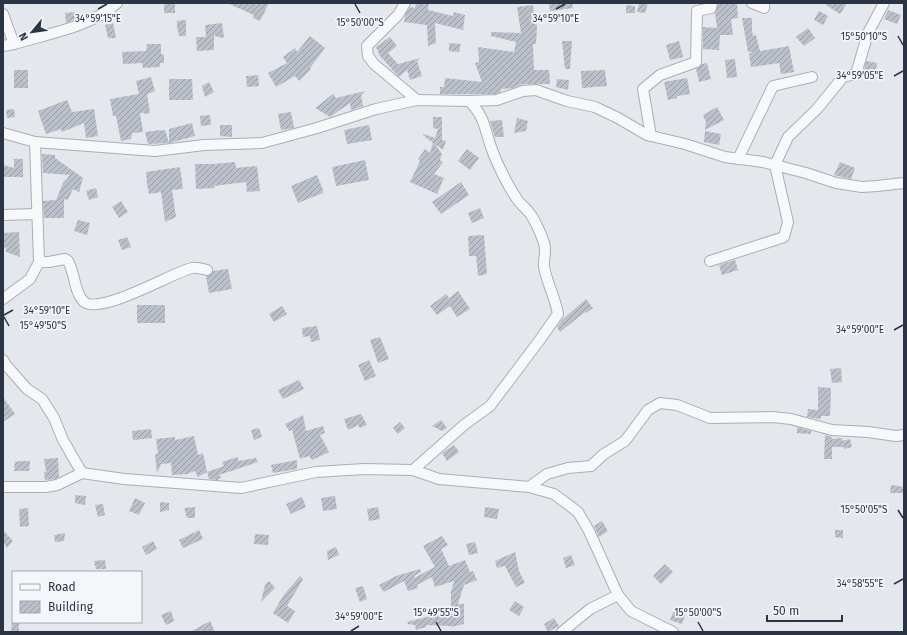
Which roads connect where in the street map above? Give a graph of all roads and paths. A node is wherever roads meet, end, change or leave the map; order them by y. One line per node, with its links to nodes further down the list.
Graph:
1 (117, 3): 8 (street)
2 (405, 3): 11 (street)
3 (712, 3): 14 (street)
4 (752, 3): 5 (street)
5 (764, 3)
6 (884, 3): 17 (street)
7 (3, 14): 8 (street)
8 (14, 44): 9 (street)
9 (3, 46)
10 (812, 77): 16 (street)
11 (417, 100): 12 (street); 15 (street)
12 (469, 102): 14 (street); 27 (street)
13 (3, 133): 15 (street)
14 (651, 136): 16 (street)
15 (35, 142): 19 (street)
16 (738, 159): 17 (street)
17 (775, 165): 18 (street); 21 (street)
18 (904, 182)
19 (37, 214): 20 (street); 22 (street)
20 (3, 215)
21 (710, 261)
22 (39, 262): 23 (street); 24 (street)
23 (207, 270)
24 (3, 299)
25 (3, 360): 28 (street)
26 (904, 435): 30 (street)
27 (413, 470): 28 (street); 30 (street)
28 (82, 473): 29 (street)
29 (3, 487)
30 (529, 487): 31 (street)
31 (618, 595): 32 (street); 33 (street)
32 (562, 632)
33 (673, 632)

